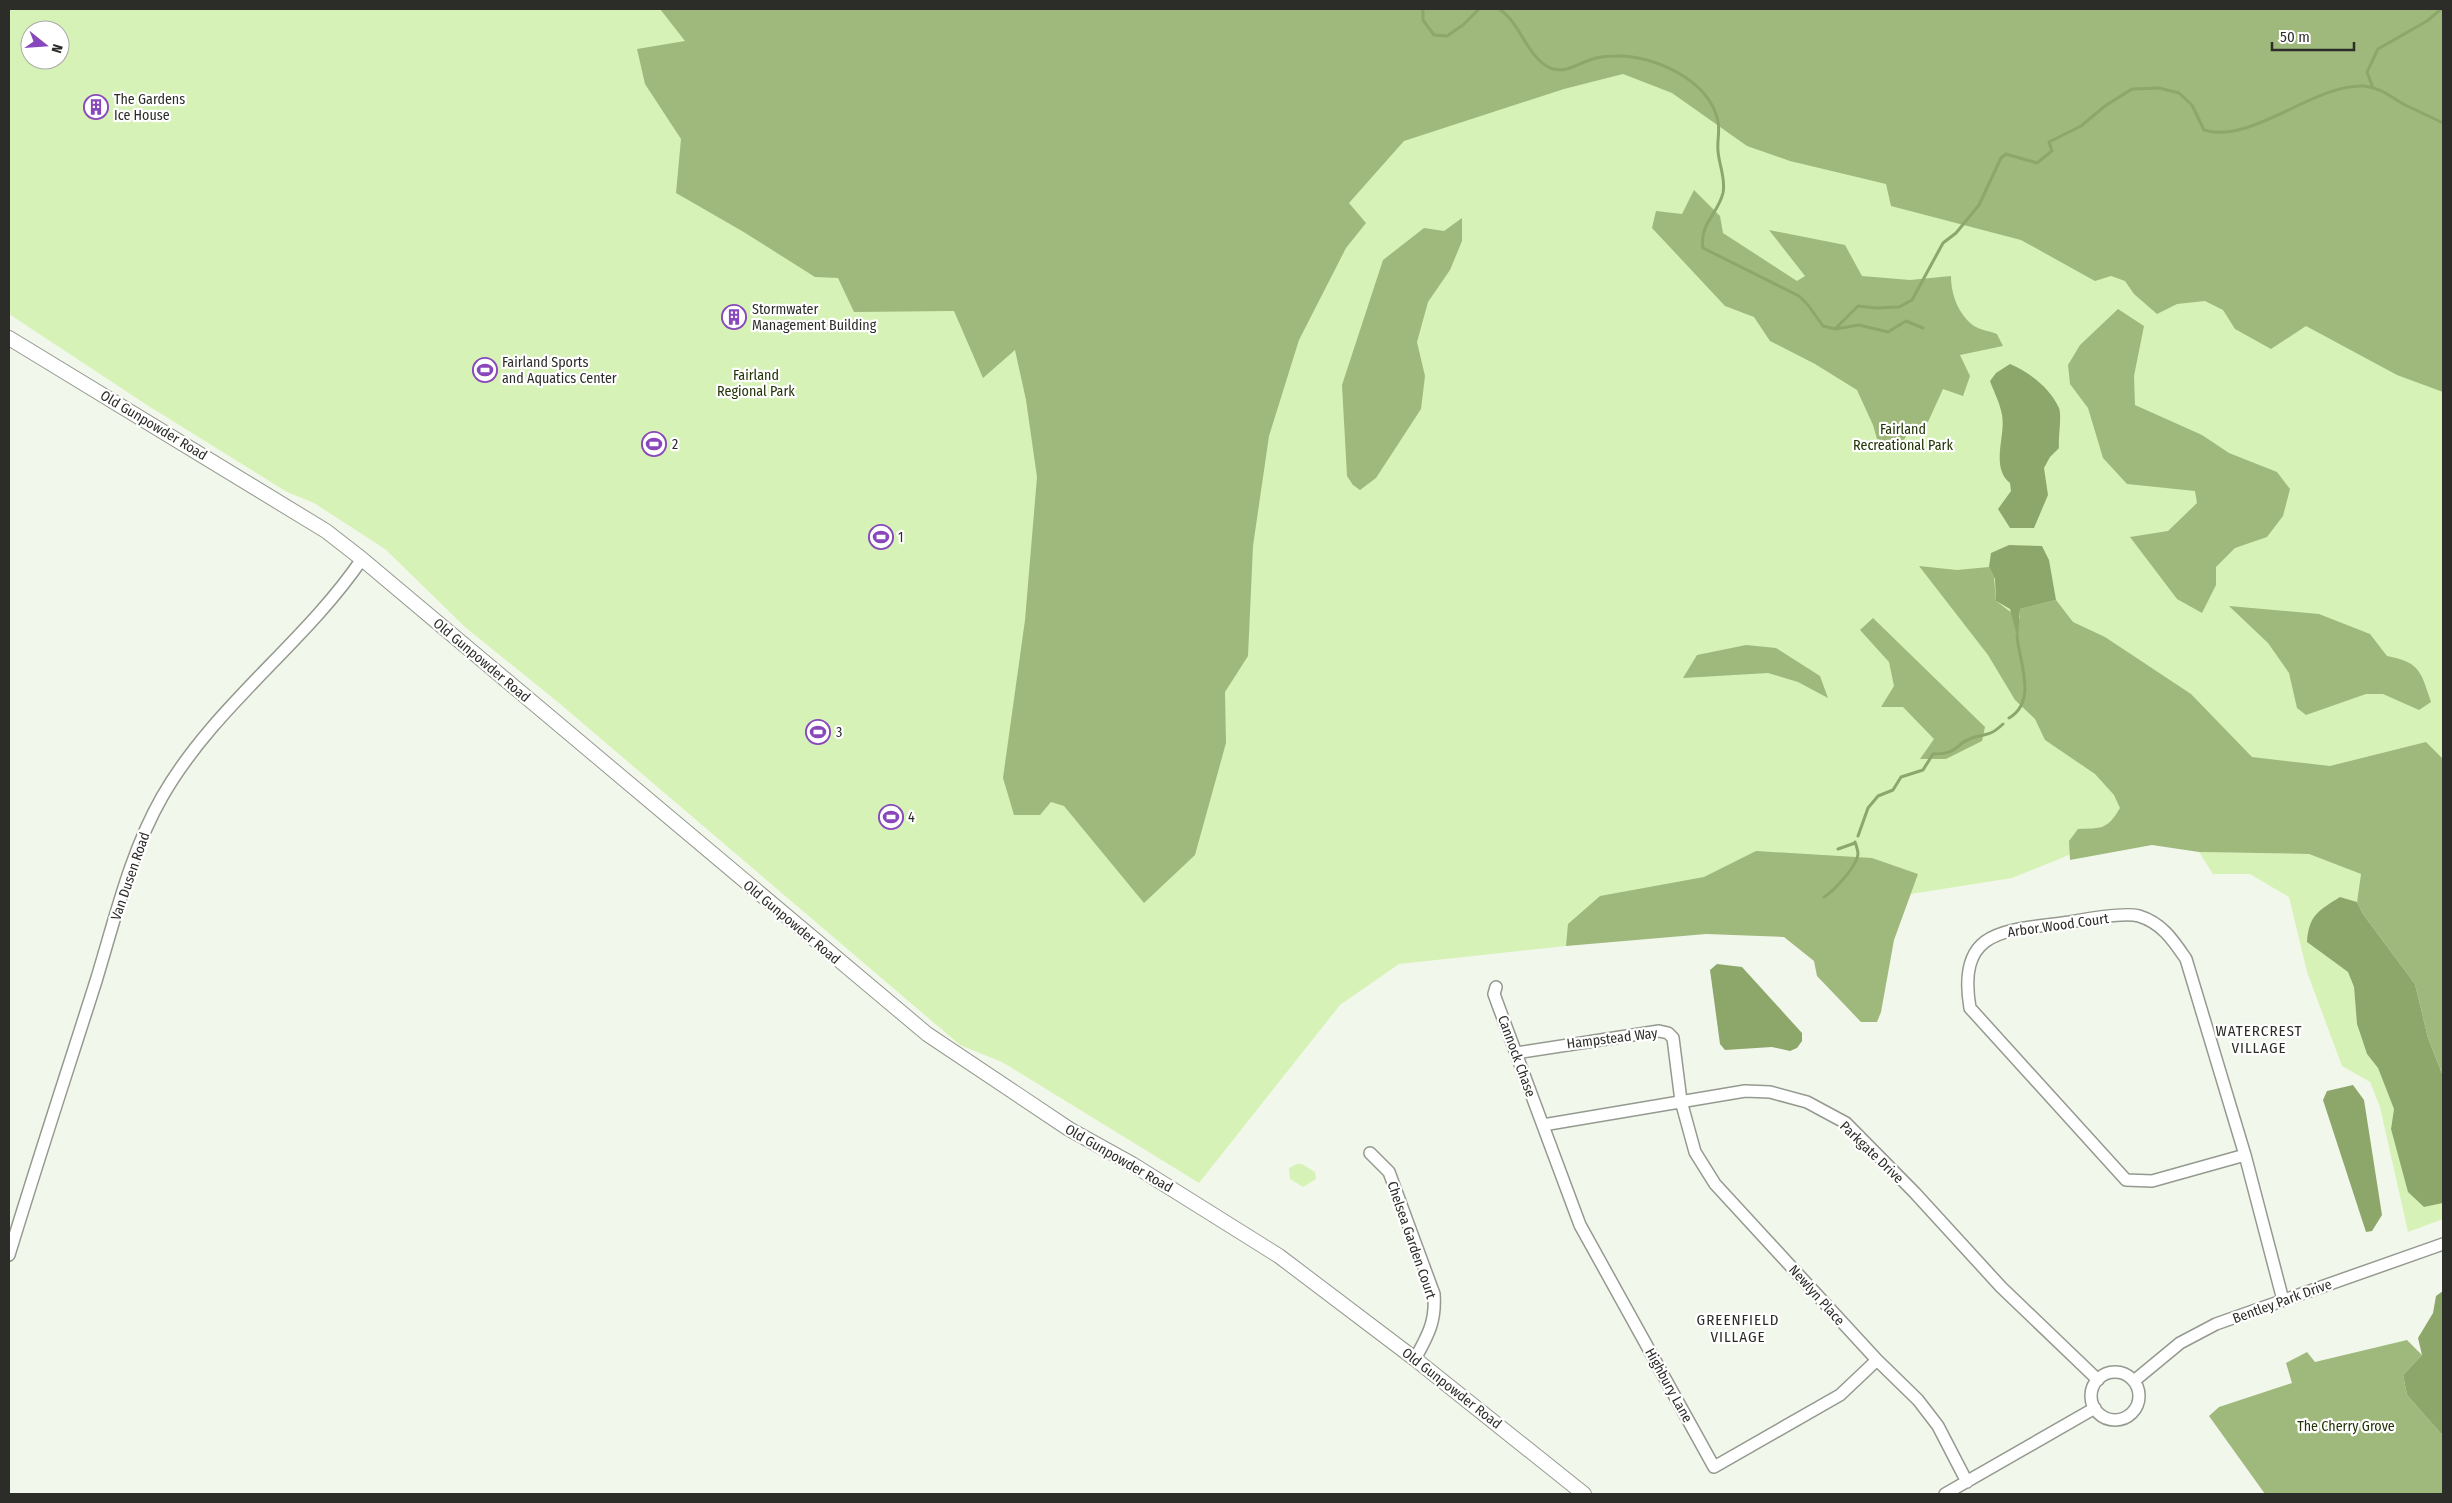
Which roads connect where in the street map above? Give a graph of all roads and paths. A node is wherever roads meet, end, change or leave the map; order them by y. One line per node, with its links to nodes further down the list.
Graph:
1 (9, 338): 2 (main road, Old Gunpowder Road)
2 (362, 559): 10 (street, Van Dusen Road); 12 (main road, Old Gunpowder Road)
3 (1496, 987): 4 (street, Cannock Chase)
4 (1516, 1053): 5 (street, Hampstead Way); 6 (street, Cannock Chase)
5 (1681, 1101): 6 (street, Parkgate Drive); 13 (street, Newlyn Place); 14 (street, Parkgate Drive)
6 (1543, 1125): 13 (street, Highbury Lane)
7 (1370, 1153): 12 (street, Chelsea Garden Court)
8 (2245, 1155): 8 (street, Arbor Wood Court); 11 (street, Arbor Wood Court)
9 (2443, 1244): 11 (street, Bentley Park Drive)
10 (9, 1255)
11 (2283, 1300): 15 (street, Bentley Park Drive)
12 (1415, 1359): 18 (main road, Old Gunpowder Road)
13 (1877, 1360): 17 (street, Newlyn Place)
14 (2098, 1380): 15 (street); 16 (street)
15 (2134, 1381): 16 (street)
16 (2095, 1408): 17 (street)
17 (1967, 1482): 19 (street)
18 (1584, 1494)
19 (1945, 1494)

